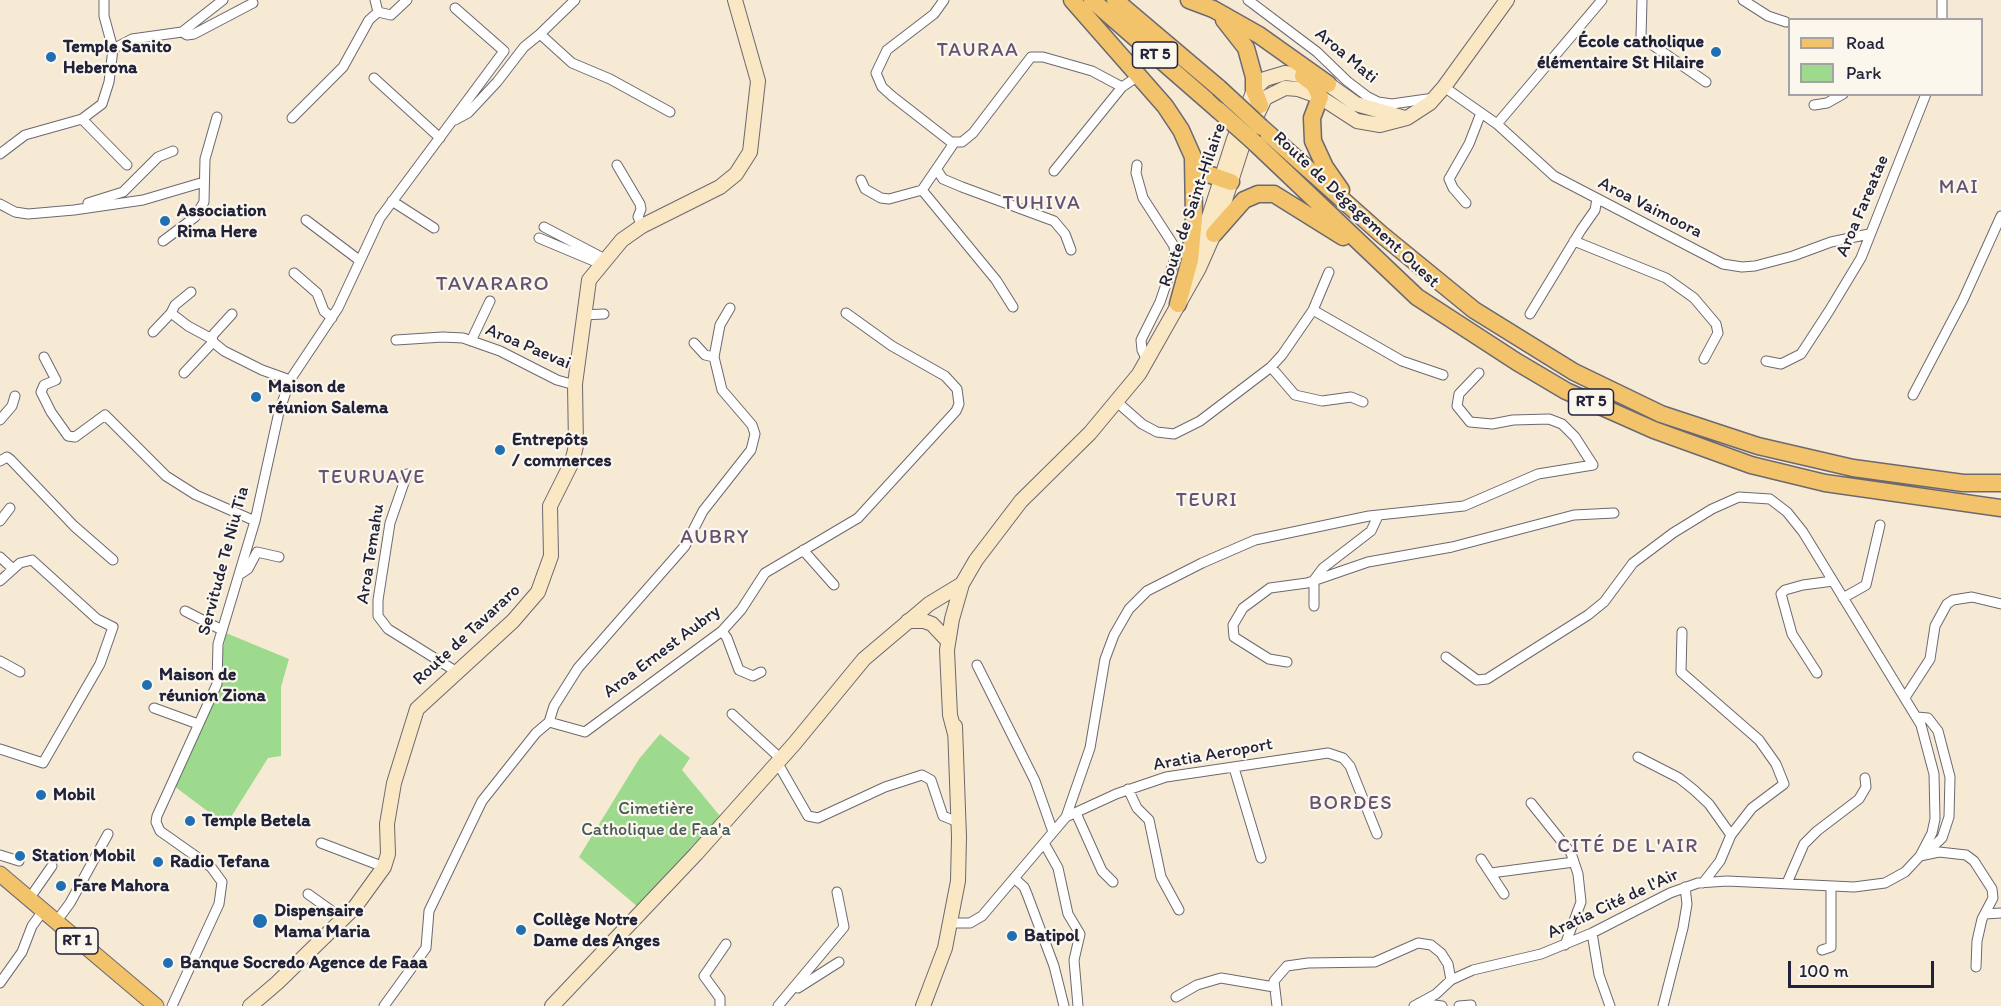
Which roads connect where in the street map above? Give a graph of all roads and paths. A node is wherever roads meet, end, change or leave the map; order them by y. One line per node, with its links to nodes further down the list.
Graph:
1 (104, 0): 26 (street)
2 (223, 0): 24 (street)
3 (375, 0): 21 (street)
4 (406, 0): 21 (street)
5 (575, 0): 25 (street)
6 (735, 0): 67 (main road, Route de Tavararo)
7 (944, 0): 46 (street)
8 (1072, 0): 27 (highway)
9 (1092, 0): 81 (highway, Route de Dégagement Ouest / RT 5, bridge)
10 (1115, 0): 64 (highway, Route de Dégagement Ouest / RT 5, bridge)
11 (1189, 0): 20 (highway)
12 (1248, 0): 33 (street, Aroa Mati)
13 (1507, 0): 33 (main road)
14 (1602, 0): 44 (street)
15 (1642, 0): 30 (street)
16 (1743, 0): 23 (street)
17 (1942, 0): 22 (street)
18 (253, 3): 24 (street)
19 (455, 8): 43 (street)
20 (1213, 9): 32 (highway); 36 (highway)
21 (378, 12): 41 (street)
22 (1942, 18)
23 (1786, 22)
24 (183, 32): 26 (street)
25 (540, 34): 38 (street); 43 (street)
26 (113, 49): 42 (street)
27 (1140, 75): 31 (street); 49 (highway)
28 (1302, 75): 32 (highway); 36 (main road)
29 (374, 78): 45 (street)
30 (1706, 82)
31 (1122, 87): 46 (street); 54 (street)
32 (1324, 90): 33 (main road); 36 (main road); 64 (highway)
33 (1439, 92): 39 (street, Aroa Vaimoora)
34 (1839, 96): 37 (street)
35 (1925, 96): 71 (street, Aroa Fareatae)
36 (1257, 98): 56 (main road, Route de Saint-Hilaire)
37 (1814, 105)
38 (670, 112)
39 (1481, 113): 44 (street, Aroa Vaimoora); 61 (street)
40 (217, 117): 57 (street)
41 (292, 118)
42 (82, 119): 48 (street); 50 (street)
43 (453, 121): 45 (street, Servitude Te Niu Tia)
44 (1497, 124): 59 (street, Aroa Vaimoora)
45 (440, 138): 60 (street, Servitude Te Niu Tia)
46 (954, 142): 53 (street)
47 (173, 151): 63 (street)
48 (0, 154)
49 (1193, 157): 56 (highway); 83 (highway)
50 (127, 165)
51 (617, 165): 67 (street)
52 (1137, 165): 101 (street)
53 (937, 170): 58 (street); 75 (street)
54 (1054, 171)
55 (861, 180): 58 (street)
56 (1226, 180): 70 (main road, Route de Saint-Hilaire); 83 (main road, Route de Saint-Hilaire)
57 (204, 182): 63 (street); 73 (street)
58 (922, 190): 84 (street)
59 (1597, 199): 71 (street, Aroa Vaimoora); 74 (street)
60 (392, 201): 69 (street); 76 (street, Servitude Te Niu Tia)
61 (1466, 202)
62 (0, 204): 63 (street)
63 (74, 210)
64 (1357, 212): 118 (highway, Route de Dégagement Ouest / RT 5)
65 (2001, 216): 110 (street)
66 (306, 220): 76 (street)
67 (642, 226): 77 (main road, Route de Tavararo)
68 (544, 227): 77 (street)
69 (434, 228)
70 (1214, 234): 81 (highway); 83 (main road, Route de Saint-Hilaire)
71 (1869, 234): 103 (street, Aroa Fareatae)
72 (539, 238): 77 (street)
73 (163, 241)
74 (1574, 242): 91 (street); 102 (street)
75 (1071, 250)
76 (359, 260): 93 (street, Servitude Te Niu Tia)
77 (603, 261): 92 (main road, Route de Tavararo)
78 (1329, 272): 86 (street)
79 (294, 273): 93 (street)
80 (191, 292): 87 (street)
81 (1417, 297): 120 (highway, Route de Dégagement Ouest / RT 5)
82 (490, 302): 97 (street)
83 (1178, 303): 101 (main road)
84 (1013, 307)
85 (730, 308): 100 (street)
86 (1313, 310): 104 (street); 107 (street)
87 (171, 313): 94 (street); 95 (street)
88 (846, 313): 127 (street, Aroa Ernest Aubry)
89 (232, 314): 95 (street)
90 (604, 314): 92 (street)
91 (1530, 314)
92 (583, 315): 109 (main road, Route de Tavararo)
93 (332, 318): 108 (street, Servitude Te Niu Tia)
94 (153, 332)
95 (213, 340): 105 (street); 108 (street)
96 (396, 340): 97 (street, Aroa Paevai)
97 (471, 341): 109 (street, Aroa Paevai)
98 (694, 343): 100 (street)
99 (44, 357): 124 (street)
100 (714, 357): 161 (street)
101 (1147, 360): 112 (main road)
102 (1704, 360)
103 (1766, 361)
104 (1271, 367): 112 (street); 113 (street)
105 (184, 373)
106 (1479, 373): 122 (street)
107 (1443, 375)
108 (290, 380): 124 (street, Servitude Te Niu Tia)
109 (575, 385): 154 (main road, Route de Tavararo)
110 (1913, 395)
111 (15, 396): 114 (street)
112 (1117, 402): 126 (main road)
113 (1363, 402)
114 (0, 420)
115 (0, 449): 116 (street)
116 (3, 459): 130 (street)
117 (407, 474): 154 (street, Aroa Temahu)
118 (2001, 483)
119 (10, 508): 123 (street)
120 (2001, 508)
121 (1614, 513): 133 (street)
122 (1378, 516): 133 (street); 172 (street)
123 (0, 521)
124 (255, 521): 132 (street, Servitude Te Niu Tia)
125 (1880, 525): 138 (street)
126 (988, 544): 137 (main road); 141 (main road)
127 (803, 550): 136 (street); 146 (street, Aroa Ernest Aubry)
128 (0, 557): 131 (street)
129 (279, 557): 132 (street)
130 (113, 560)
131 (13, 569): 134 (street); 164 (street)
132 (239, 575): 145 (street, Servitude Te Niu Tia)
133 (1314, 579): 140 (street); 151 (street)
134 (0, 581)
135 (1833, 581): 138 (street, Aratia Cité de l'Air); 149 (street, Aratia Cité de l'Air); 156 (street)
136 (834, 585)
137 (962, 585): 141 (main road); 143 (main road)
138 (1843, 598): 157 (street, Aratia Cité de l'Air)
139 (2001, 603): 157 (street)
140 (1314, 606)
141 (958, 610): 144 (main road); 148 (main road); 163 (main road)
142 (184, 611): 145 (street)
143 (908, 621): 144 (main road); 166 (main road)
144 (924, 621): 148 (main road)
145 (222, 630): 162 (street, Servitude Te Niu Tia)
146 (722, 631): 155 (street); 161 (street, Aroa Ernest Aubry)
147 (1682, 632): 177 (street)
148 (948, 641): 163 (main road)
149 (1446, 657)
150 (0, 661): 153 (street)
151 (1287, 662)
152 (977, 665): 174 (street)
153 (20, 672)
154 (457, 672): 187 (main road, Route de Tavararo)
155 (761, 672)
156 (1817, 673)
157 (1906, 696): 160 (street, Aratia Cité de l'Air)
158 (154, 708): 162 (street)
159 (732, 714): 166 (street)
160 (1917, 717): 181 (street, Aratia Cité de l'Air); 181 (street, Aratia Cité de l'Air)
161 (549, 722): 224 (street)
162 (198, 724): 223 (street, Servitude Te Niu Tia)
163 (955, 734): 173 (main road)
164 (0, 749)
165 (1638, 757): 177 (street)
166 (779, 760): 173 (street); 225 (main road)
167 (1234, 768): 169 (street, Aratia Aeroport); 176 (street, Aratia Aeroport); 182 (street)
168 (1865, 778): 193 (street)
169 (1128, 789): 171 (street, Aratia Aeroport); 200 (street)
170 (1531, 803): 185 (street)
171 (1076, 813): 172 (street, Aratia Aeroport); 191 (street)
172 (1066, 817): 174 (street, Aratia Aeroport)
173 (958, 822): 206 (main road)
174 (1053, 832): 179 (street, Aratia Aeroport)
175 (108, 834): 205 (street)
176 (1377, 834)
177 (1731, 835): 192 (street)
178 (321, 843): 187 (street)
179 (1044, 843): 190 (street, Aratia Aeroport); 229 (street)
180 (0, 855): 184 (street)
181 (1920, 856): 194 (street, Aratia Cité de l'Air); 203 (street)
182 (1261, 858)
183 (1481, 859): 188 (street)
184 (19, 861)
185 (1574, 862): 188 (street); 209 (street)
186 (52, 866): 199 (street)
187 (384, 867): 204 (main road, Route de Tavararo)
188 (1491, 873): 198 (street)
189 (0, 874): 199 (main road, RT 1)
190 (1014, 878): 206 (street, Aratia Aeroport); 228 (street)
191 (1113, 882)
192 (1702, 883): 193 (street, Aratia Cité de l'Air); 195 (street, Aratia Cité de l'Air)
193 (1788, 884): 194 (street, Aratia Cité de l'Air)
194 (1831, 886): 210 (street)
195 (1685, 888): 207 (street, Aratia Cité de l'Air); 234 (street)
196 (837, 892): 216 (street)
197 (308, 894): 204 (street)
198 (1503, 894)
199 (29, 899): 201 (main road, RT 1)
200 (1179, 909)
201 (43, 911): 205 (main road, RT 1); 214 (street)
202 (2001, 913): 203 (street)
203 (1985, 914): 212 (street)
204 (343, 919): 218 (main road, Route de Tavararo)
205 (56, 922): 222 (main road, RT 1)
206 (951, 923): 220 (main road)
207 (1592, 933): 209 (street, Aratia Cité de l'Air); 233 (street)
208 (726, 944): 226 (street)
209 (1565, 945): 213 (street, Aratia Cité de l'Air)
210 (1821, 950)
211 (839, 962): 216 (street)
212 (1976, 967)
213 (1451, 980): 215 (street); 219 (street, Aratia Cité de l'Air)
214 (0, 983)
215 (1274, 987): 217 (street); 230 (street)
216 (785, 997): 227 (street)
217 (1176, 997)
218 (255, 1003)
219 (1417, 1004): 231 (street, Aratia Cité de l'Air)
220 (924, 1005)
221 (1471, 1005): 232 (street)
222 (156, 1006)
223 (172, 1006)
224 (384, 1006)
225 (552, 1006)
226 (720, 1006)
227 (778, 1006)
228 (1064, 1006)
229 (1078, 1006)
230 (1277, 1006)
231 (1442, 1006)
232 (1459, 1006)
233 (1610, 1006)
234 (1663, 1006)

